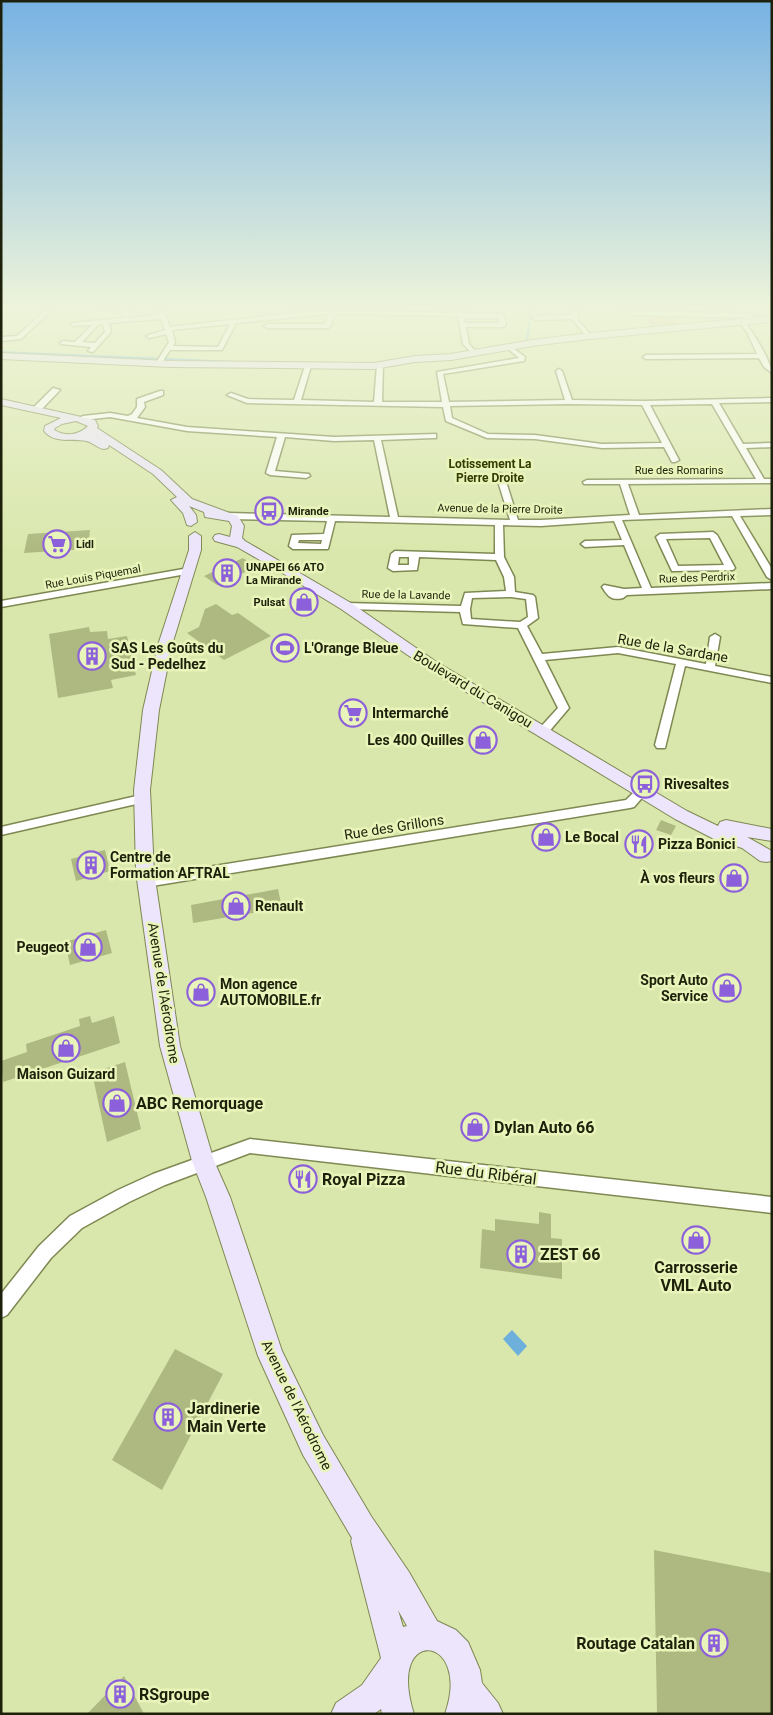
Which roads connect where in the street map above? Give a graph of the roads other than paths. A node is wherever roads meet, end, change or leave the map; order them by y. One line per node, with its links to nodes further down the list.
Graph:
1 (56, 390): 17 (street)
2 (301, 390): 10 (street)
3 (379, 390): 14 (street)
4 (442, 390): 15 (street)
5 (565, 390): 11 (street)
6 (160, 393): 20 (street)
7 (231, 395): 10 (street)
8 (772, 400): 12 (street)
9 (1, 402): 17 (main road)
10 (297, 402): 14 (street)
11 (568, 402): 13 (street); 15 (street)
12 (715, 402): 13 (street); 31 (street)
13 (645, 403): 29 (street)
14 (378, 404): 15 (street)
15 (444, 404): 29 (street)
16 (1, 407): 21 (main road)
17 (37, 409): 19 (main road)
18 (116, 416): 19 (street); 20 (street); 22 (street)
19 (79, 418): 21 (main road); 22 (main road)
20 (128, 419): 23 (street)
21 (54, 424): 26 (main road)
22 (92, 428): 26 (main road); 41 (main road)
23 (208, 430): 24 (street); 28 (street)
24 (282, 434): 27 (street); 34 (street)
25 (434, 436): 27 (street)
26 (74, 437): 47 (main road)
27 (378, 438): 45 (street)
28 (203, 440)
29 (667, 445): 32 (street)
30 (772, 445): 31 (street)
31 (741, 446): 35 (street)
32 (675, 460)
33 (500, 475): 49 (street)
34 (306, 476)
35 (761, 481): 36 (street, Rue des Romarins); 38 (street, Rue des Romarins)
36 (772, 481)
37 (587, 482): 38 (street, Rue des Romarins)
38 (622, 482): 44 (street)
39 (772, 512): 40 (street, Avenue de la Pierre Droite)
40 (734, 513): 50 (street, Avenue de la Pierre Droite); 61 (street)
41 (224, 515): 42 (street, Avenue de la Pierre Droite); 47 (main road); 51 (main road)
42 (258, 516): 43 (street, Avenue de la Pierre Droite); 51 (street, Avenue de la Pierre Droite)
43 (332, 517): 45 (street, Avenue de la Pierre Droite); 52 (street)
44 (637, 517): 46 (street, Avenue de la Pierre Droite); 50 (street, Avenue de la Pierre Droite)
45 (394, 518): 48 (street, Avenue de la Pierre Droite)
46 (617, 518): 49 (street, Avenue de la Pierre Droite); 54 (street)
47 (191, 522): 53 (main road)
48 (499, 522): 49 (street, Avenue de la Pierre Droite); 58 (street)
49 (515, 523)
50 (681, 526): 59 (street); 59 (street)
51 (237, 528): 53 (main road); 55 (main road)
52 (326, 537)
53 (205, 541): 55 (main road, Boulevard du Canigou); 60 (main road, Avenue de l'Aérodrome)
54 (626, 542): 56 (street); 64 (street)
55 (241, 544): 68 (main road, Boulevard du Canigou)
56 (585, 544)
57 (414, 555): 58 (street)
58 (499, 557): 66 (street)
59 (704, 569): 63 (street)
60 (189, 571): 67 (street, Rue Louis Piquemal); 79 (main road, Avenue de l'Aérodrome)
61 (772, 577)
62 (772, 586): 63 (street, Rue des Perdrix)
63 (714, 589): 64 (street, Rue des Perdrix)
64 (648, 591): 65 (street, Rue des Perdrix)
65 (624, 592)
66 (511, 594): 69 (street); 70 (street)
67 (1, 604)
68 (346, 606): 69 (street, Rue de la Lavande); 76 (main road, Boulevard du Canigou)
69 (465, 609): 70 (street)
70 (522, 625): 72 (street)
71 (715, 637): 74 (street)
72 (539, 656): 73 (street, Rue de la Sardane); 76 (street)
73 (681, 663): 74 (street, Rue de la Sardane); 77 (street)
74 (710, 668): 75 (street, Rue de la Sardane)
75 (772, 680)
76 (543, 731): 78 (main road, Boulevard du Canigou)
77 (661, 745)
78 (649, 795): 81 (main road, Boulevard du Canigou); 82 (main road, Boulevard du Canigou); 83 (street, Rue des Grillons)
79 (141, 799): 80 (street); 83 (main road, Avenue de l'Aérodrome)
80 (1, 832)
81 (772, 836): 82 (main road)
82 (769, 860)
83 (146, 882): 84 (main road, Avenue de l'Aérodrome)
84 (203, 1161): 85 (street, Rue du Ribéral); 86 (street, Rue du Ribéral); 87 (main road, Avenue de l'Aérodrome)
85 (772, 1205)
86 (1, 1309)
87 (361, 1526): 88 (main road, Avenue de l'Aérodrome); 89 (main road, Avenue de l'Aérodrome)
88 (428, 1635): 89 (main road); 90 (main road)
89 (394, 1664): 91 (main road); 92 (main road, Avenue de l'Aérodrome)
90 (464, 1701): 93 (main road)
91 (347, 1714)
92 (398, 1714)
93 (487, 1714)

